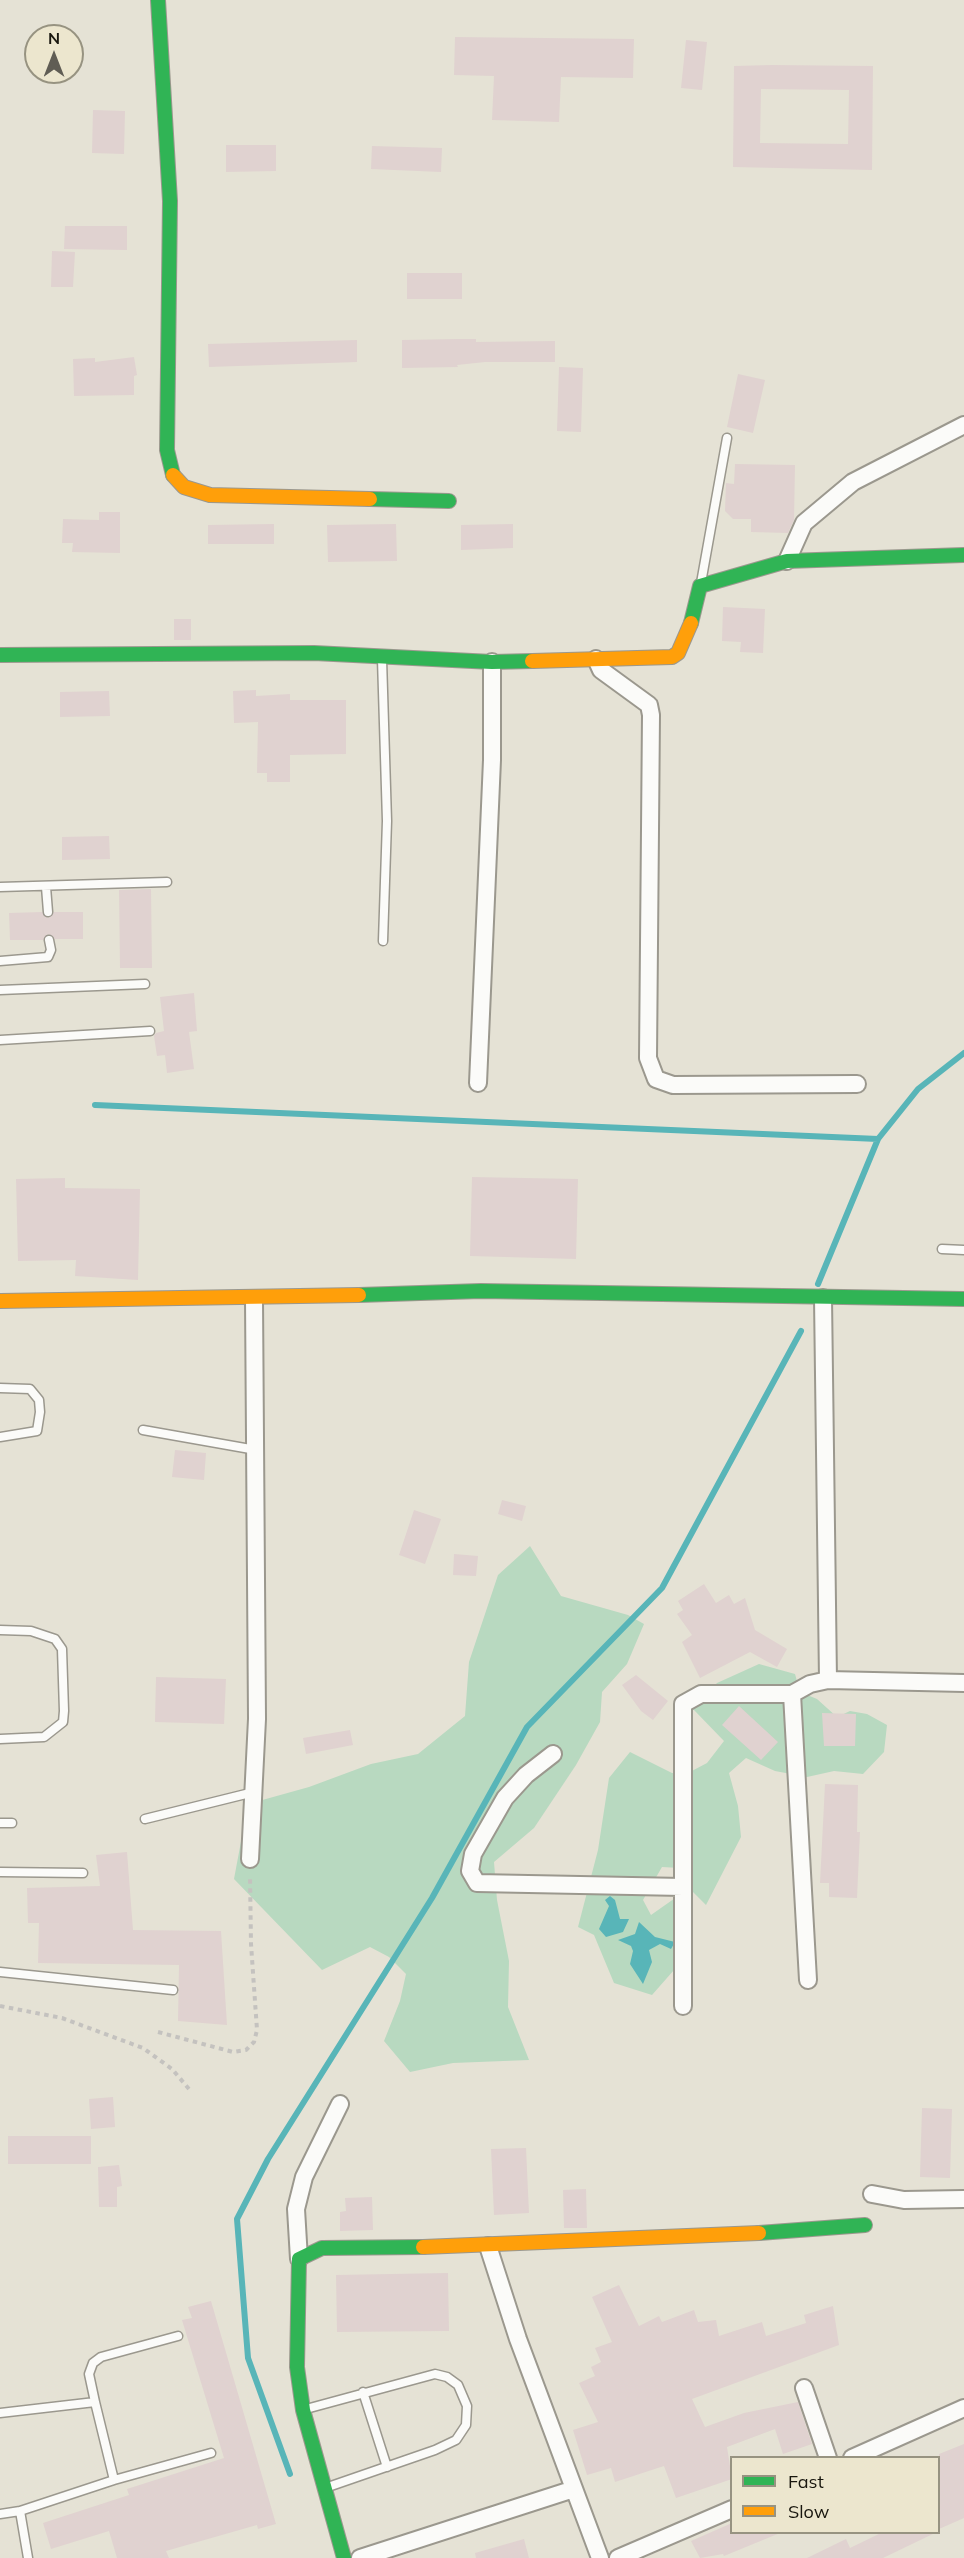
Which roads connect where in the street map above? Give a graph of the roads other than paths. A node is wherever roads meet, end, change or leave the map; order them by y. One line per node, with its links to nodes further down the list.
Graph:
1 (158, 0): 4 (street)
2 (964, 425): 6 (street)
3 (727, 438): 7 (lane)
4 (449, 501)
5 (964, 555): 6 (street)
6 (787, 561): 7 (street)
7 (700, 586): 10 (street)
8 (0, 655): 9 (street)
9 (382, 658): 11 (street); 17 (lane)
10 (596, 659): 11 (street); 24 (street)
11 (492, 662): 23 (street)
12 (167, 882): 14 (lane)
13 (0, 887): 14 (lane)
14 (46, 887): 15 (lane)
15 (48, 912)
16 (49, 939): 18 (lane)
17 (383, 941)
18 (0, 961)
19 (145, 984): 20 (lane)
20 (0, 990)
21 (150, 1031): 22 (lane)
22 (0, 1040)
23 (478, 1083)
24 (857, 1084)
25 (942, 1249): 26 (lane)
26 (964, 1250)
27 (824, 1298): 28 (street); 29 (street); 36 (street)
28 (254, 1299): 30 (street); 34 (street)
29 (964, 1299)
30 (0, 1301)
31 (0, 1388): 33 (lane)
32 (142, 1430): 34 (lane)
33 (0, 1437)
34 (256, 1450): 41 (street)
35 (0, 1630): 39 (lane)
36 (828, 1680): 37 (street); 38 (street)
37 (964, 1683)
38 (792, 1694): 48 (street); 50 (street)
39 (0, 1739)
40 (553, 1754): 48 (street)
41 (254, 1792): 42 (lane); 45 (street)
42 (145, 1819)
43 (0, 1823): 44 (lane)
44 (12, 1823)
45 (250, 1859)
46 (0, 1872): 47 (lane)
47 (83, 1873)
48 (683, 1887): 52 (street)
49 (0, 1972): 51 (lane)
50 (808, 1980)
51 (173, 1990)
52 (683, 2006)
53 (340, 2104): 58 (street)
54 (872, 2194): 55 (street)
55 (964, 2199)
56 (865, 2225): 57 (street)
57 (488, 2246): 58 (street); 72 (street)
58 (299, 2259): 64 (street)
59 (178, 2336): 62 (lane)
60 (804, 2388): 67 (street)
61 (363, 2392): 64 (lane); 69 (lane); 69 (lane)
62 (95, 2402): 65 (lane); 70 (lane)
63 (964, 2408): 68 (street)
64 (303, 2410): 71 (street)
65 (0, 2413)
66 (211, 2453): 70 (lane)
67 (828, 2456)
68 (854, 2456)
69 (387, 2467): 71 (lane)
70 (114, 2480): 74 (lane)
71 (322, 2489): 77 (street)
72 (574, 2489): 78 (street); 79 (street)
73 (730, 2510): 80 (street)
74 (20, 2511): 75 (lane); 76 (lane)
75 (0, 2514)
76 (28, 2558)
77 (344, 2558)
78 (360, 2558)
79 (600, 2558)
80 (618, 2558)

